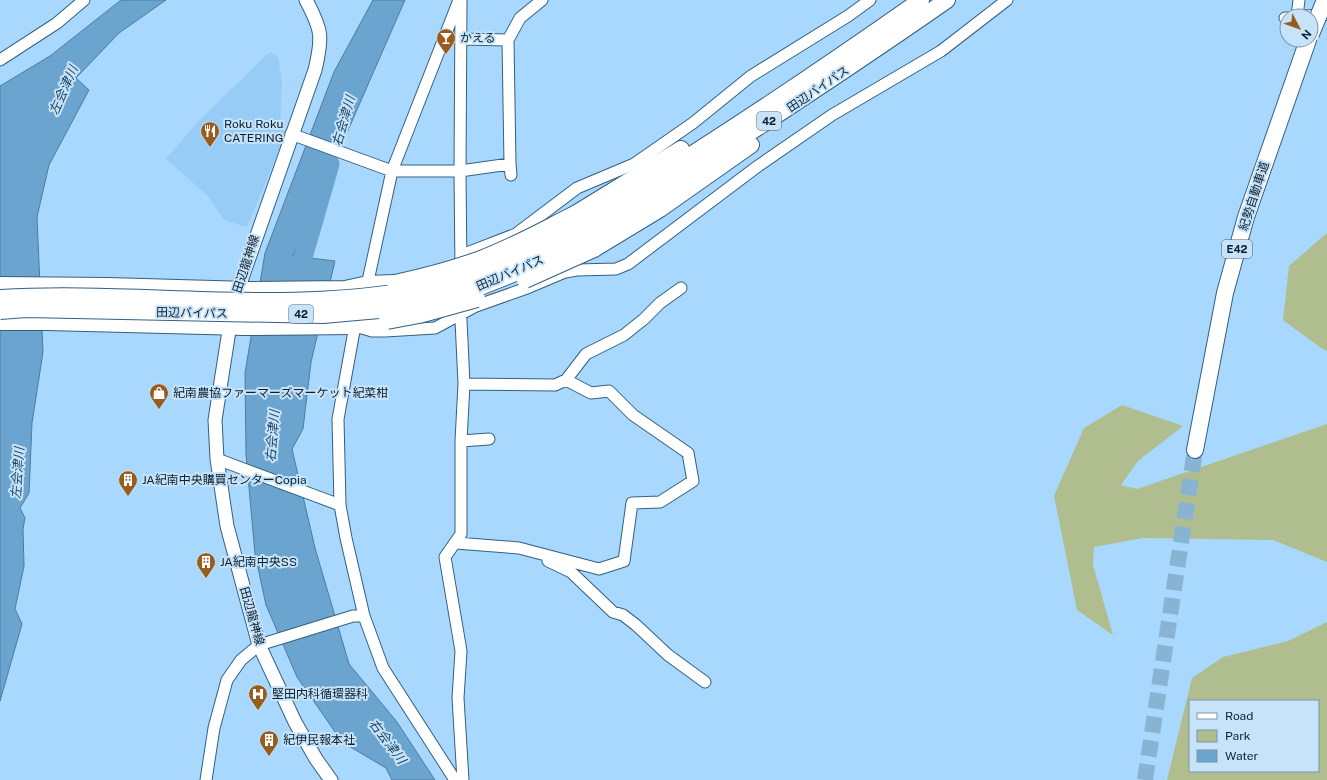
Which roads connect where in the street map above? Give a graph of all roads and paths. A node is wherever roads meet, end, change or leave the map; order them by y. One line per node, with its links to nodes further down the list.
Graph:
1 (84, 0): 14 (street)
2 (306, 0): 15 (main road, 田辺龍神線)
3 (460, 0): 11 (street); 16 (street)
4 (542, 0): 12 (street)
5 (870, 0): 19 (street)
6 (921, 0): 18 (highway, 田辺バイパス / 42)
7 (947, 0): 18 (highway, 田辺バイパス)
8 (1007, 0): 26 (street)
9 (1325, 0): 10 (highway, bridge)
10 (1319, 15)
11 (461, 39): 12 (street); 17 (street)
12 (508, 40): 17 (street)
13 (1305, 48): 34 (highway, 紀勢自動車道 / E42)
14 (0, 60)
15 (296, 136): 16 (street); 23 (main road, 田辺龍神線)
16 (389, 170): 17 (street); 20 (street)
17 (460, 171): 19 (street)
18 (584, 231): 20 (highway, bridge); 24 (highway, 田辺バイパス / 42, bridge); 25 (highway, 田辺バイパス / 42, bridge); 29 (highway, bridge)
19 (462, 255): 26 (street)
20 (368, 284): 23 (highway); 29 (street)
21 (0, 285): 23 (highway)
22 (681, 288): 30 (street)
23 (242, 290): 28 (main road, 田辺龍神線)
24 (0, 298)
25 (0, 311)
26 (460, 315): 29 (street); 31 (street)
27 (0, 322): 28 (highway)
28 (236, 326): 29 (highway); 35 (main road, 田辺龍神線)
29 (354, 326): 36 (street)
30 (566, 380): 31 (street); 38 (street)
31 (464, 384): 33 (street)
32 (489, 439): 33 (street)
33 (461, 441): 37 (street)
34 (1195, 450)
35 (217, 459): 36 (street); 40 (main road, 田辺龍神線)
36 (340, 505): 39 (street)
37 (456, 543): 38 (street); 45 (street)
38 (519, 548): 41 (street)
39 (358, 616): 40 (street); 44 (street)
40 (263, 644): 42 (street); 43 (main road, 田辺龍神線)
41 (704, 682)
42 (206, 780)
43 (331, 780)
44 (455, 780)
45 (463, 780)

